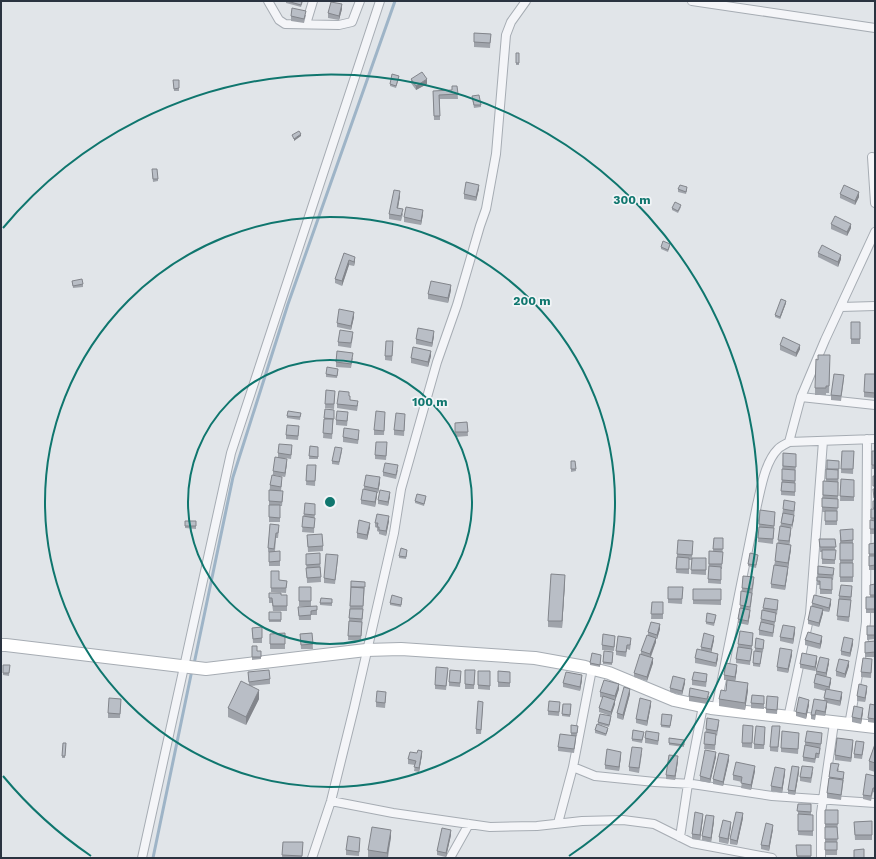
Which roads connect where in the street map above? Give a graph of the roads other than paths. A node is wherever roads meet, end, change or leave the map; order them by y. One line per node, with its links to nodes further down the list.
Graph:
1 (268, 1): 8 (street)
2 (313, 1): 8 (street)
3 (360, 1): 8 (street)
4 (380, 1): 22 (street)
5 (526, 1): 21 (street)
6 (692, 1): 7 (street)
7 (735, 4): 9 (street)
8 (306, 24)
9 (875, 28)
10 (872, 157): 11 (street)
11 (875, 203)
12 (875, 232): 14 (street)
13 (875, 306): 14 (street)
14 (841, 307): 15 (street)
15 (801, 398): 16 (street); 19 (street)
16 (875, 405)
17 (871, 439): 18 (street); 28 (street)
18 (822, 441): 19 (street); 26 (street)
19 (789, 442): 25 (street)
20 (1, 645): 22 (street)
21 (366, 650): 22 (street); 23 (street); 33 (street)
22 (188, 666): 38 (street)
23 (592, 669): 24 (street); 30 (street)
24 (703, 706): 25 (street); 31 (street)
25 (716, 709): 26 (street)
26 (788, 718): 27 (street)
27 (834, 723): 28 (street); 32 (street)
28 (849, 725): 29 (street)
29 (875, 727)
30 (573, 767): 31 (street); 35 (street)
31 (688, 784): 32 (street); 37 (street)
32 (824, 799): 34 (street); 43 (street)
33 (331, 801): 36 (street); 39 (street)
34 (875, 803)
35 (558, 823): 36 (street); 37 (street)
36 (469, 824): 41 (street)
37 (680, 837): 42 (street)
38 (142, 858)
39 (312, 858): 40 (street)
40 (316, 858)
41 (450, 858)
42 (772, 858)
43 (821, 858)

